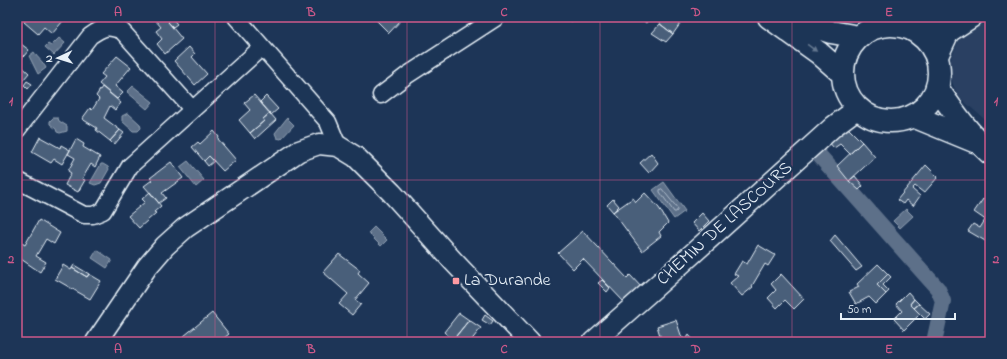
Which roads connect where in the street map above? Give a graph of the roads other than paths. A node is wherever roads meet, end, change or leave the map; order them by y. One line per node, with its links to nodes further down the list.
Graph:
1 (236, 17): 9 (street)
2 (497, 17): 13 (street)
3 (768, 17): 11 (main road, one-way to 11)
4 (784, 17): 8 (main road)
5 (972, 17): 7 (street)
6 (916, 32): 7 (street); 8 (main road); 10 (main road)
7 (949, 32): 10 (street)
8 (859, 37): 11 (main road)
9 (262, 47): 15 (street); 18 (street)
10 (937, 58): 12 (main road)
11 (843, 74): 14 (main road)
12 (937, 88): 16 (main road); 19 (main road)
13 (381, 95)
14 (858, 108): 16 (main road); 21 (street, CHEMIN DE LASCOURS)
15 (192, 110): 17 (street); 20 (street)
16 (913, 116): 19 (main road)
17 (17, 130)
18 (338, 146): 22 (street); 23 (street)
19 (984, 147)
20 (17, 180)
21 (600, 336)
22 (96, 342)
23 (530, 342)

